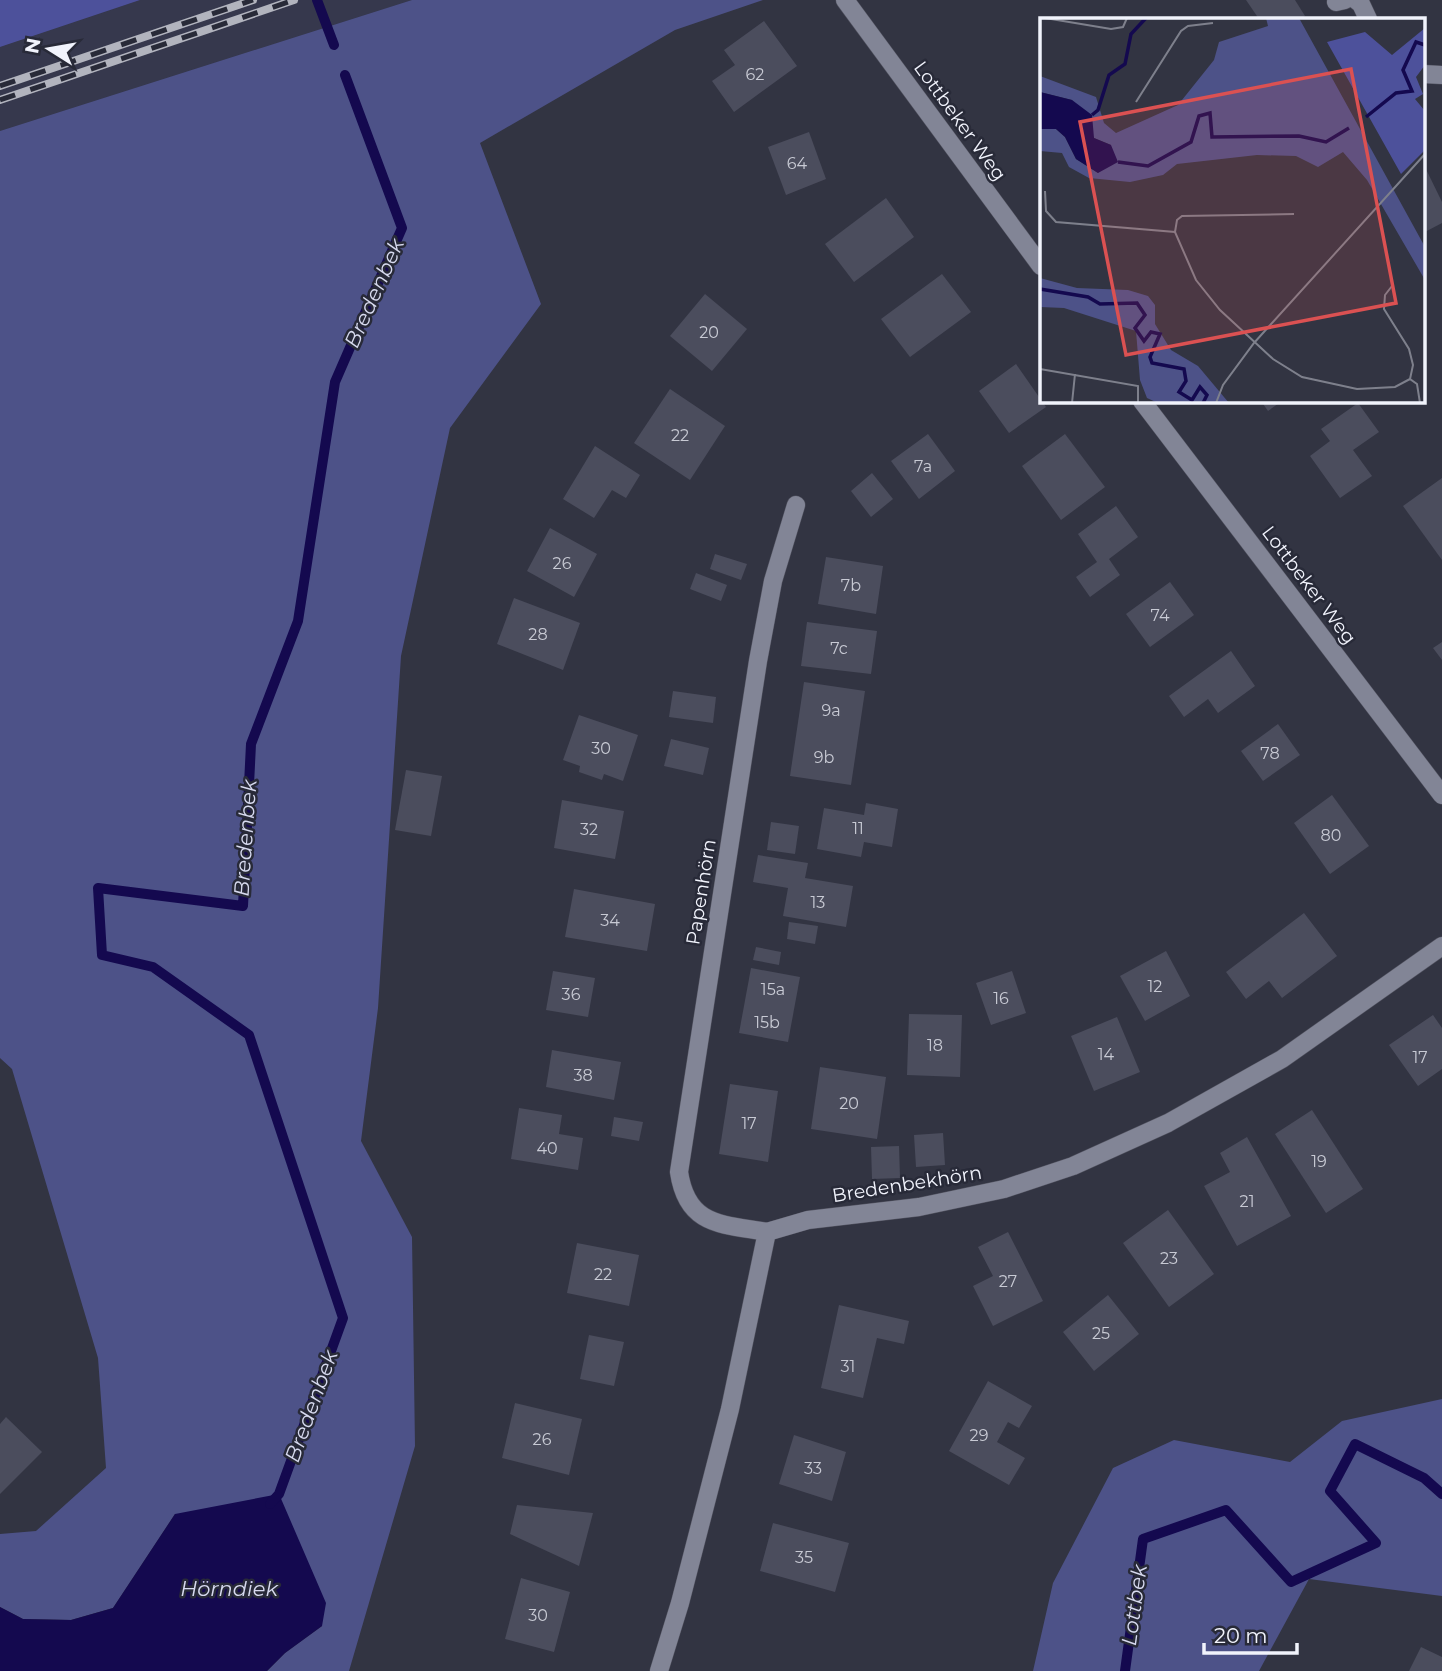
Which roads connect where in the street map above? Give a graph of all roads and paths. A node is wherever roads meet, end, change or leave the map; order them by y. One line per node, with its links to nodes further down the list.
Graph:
1 (845, 0): 6 (street, Lottbeker Weg)
2 (1356, 0): 3 (street)
3 (1368, 18)
4 (1424, 74): 5 (street)
5 (1442, 75)
6 (1040, 265)
7 (1143, 402): 9 (street, Lottbeker Weg)
8 (796, 505): 11 (street, Papenhörn)
9 (1442, 795)
10 (1442, 946): 11 (street, Bredenbekhörn)
11 (767, 1232): 12 (street)
12 (659, 1671)

